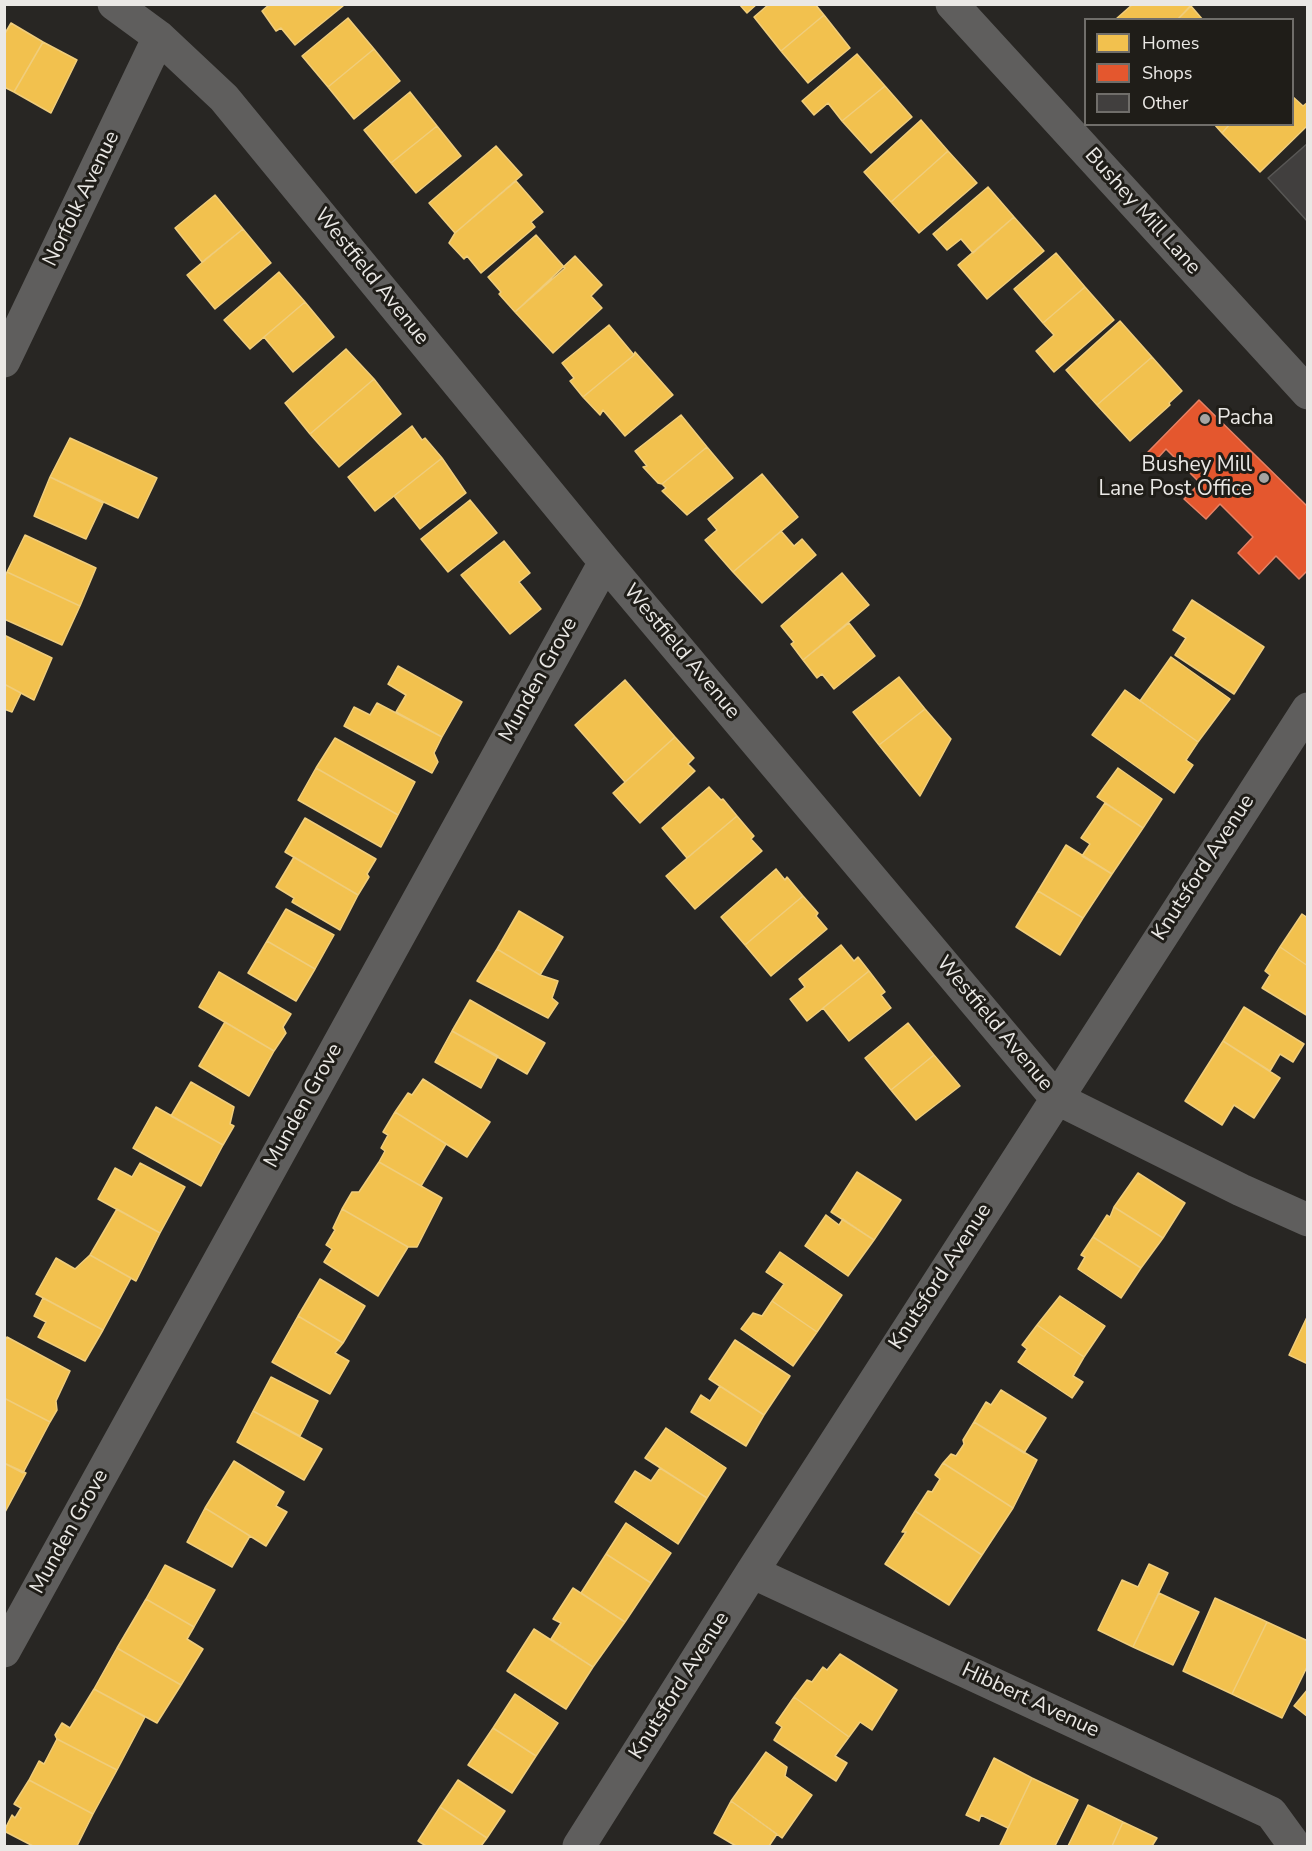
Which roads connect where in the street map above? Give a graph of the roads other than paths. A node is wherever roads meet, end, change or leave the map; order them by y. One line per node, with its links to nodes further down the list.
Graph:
1 (114, 4): 3 (street, Westfield Avenue)
2 (951, 4): 5 (street, Bushey Mill Lane)
3 (159, 37): 4 (street, Norfolk Avenue); 6 (street, Westfield Avenue)
4 (4, 361)
5 (1308, 393)
6 (605, 562): 8 (street, Westfield Avenue); 11 (street, Munden Grove)
7 (1308, 709): 8 (street, Knutsford Avenue)
8 (1056, 1098): 9 (street, Westfield Avenue); 10 (street, Knutsford Avenue)
9 (1308, 1220)
10 (752, 1572): 12 (street, Knutsford Avenue); 13 (street, Hibbert Avenue)
11 (4, 1651)
12 (579, 1846)
13 (1294, 1846)

